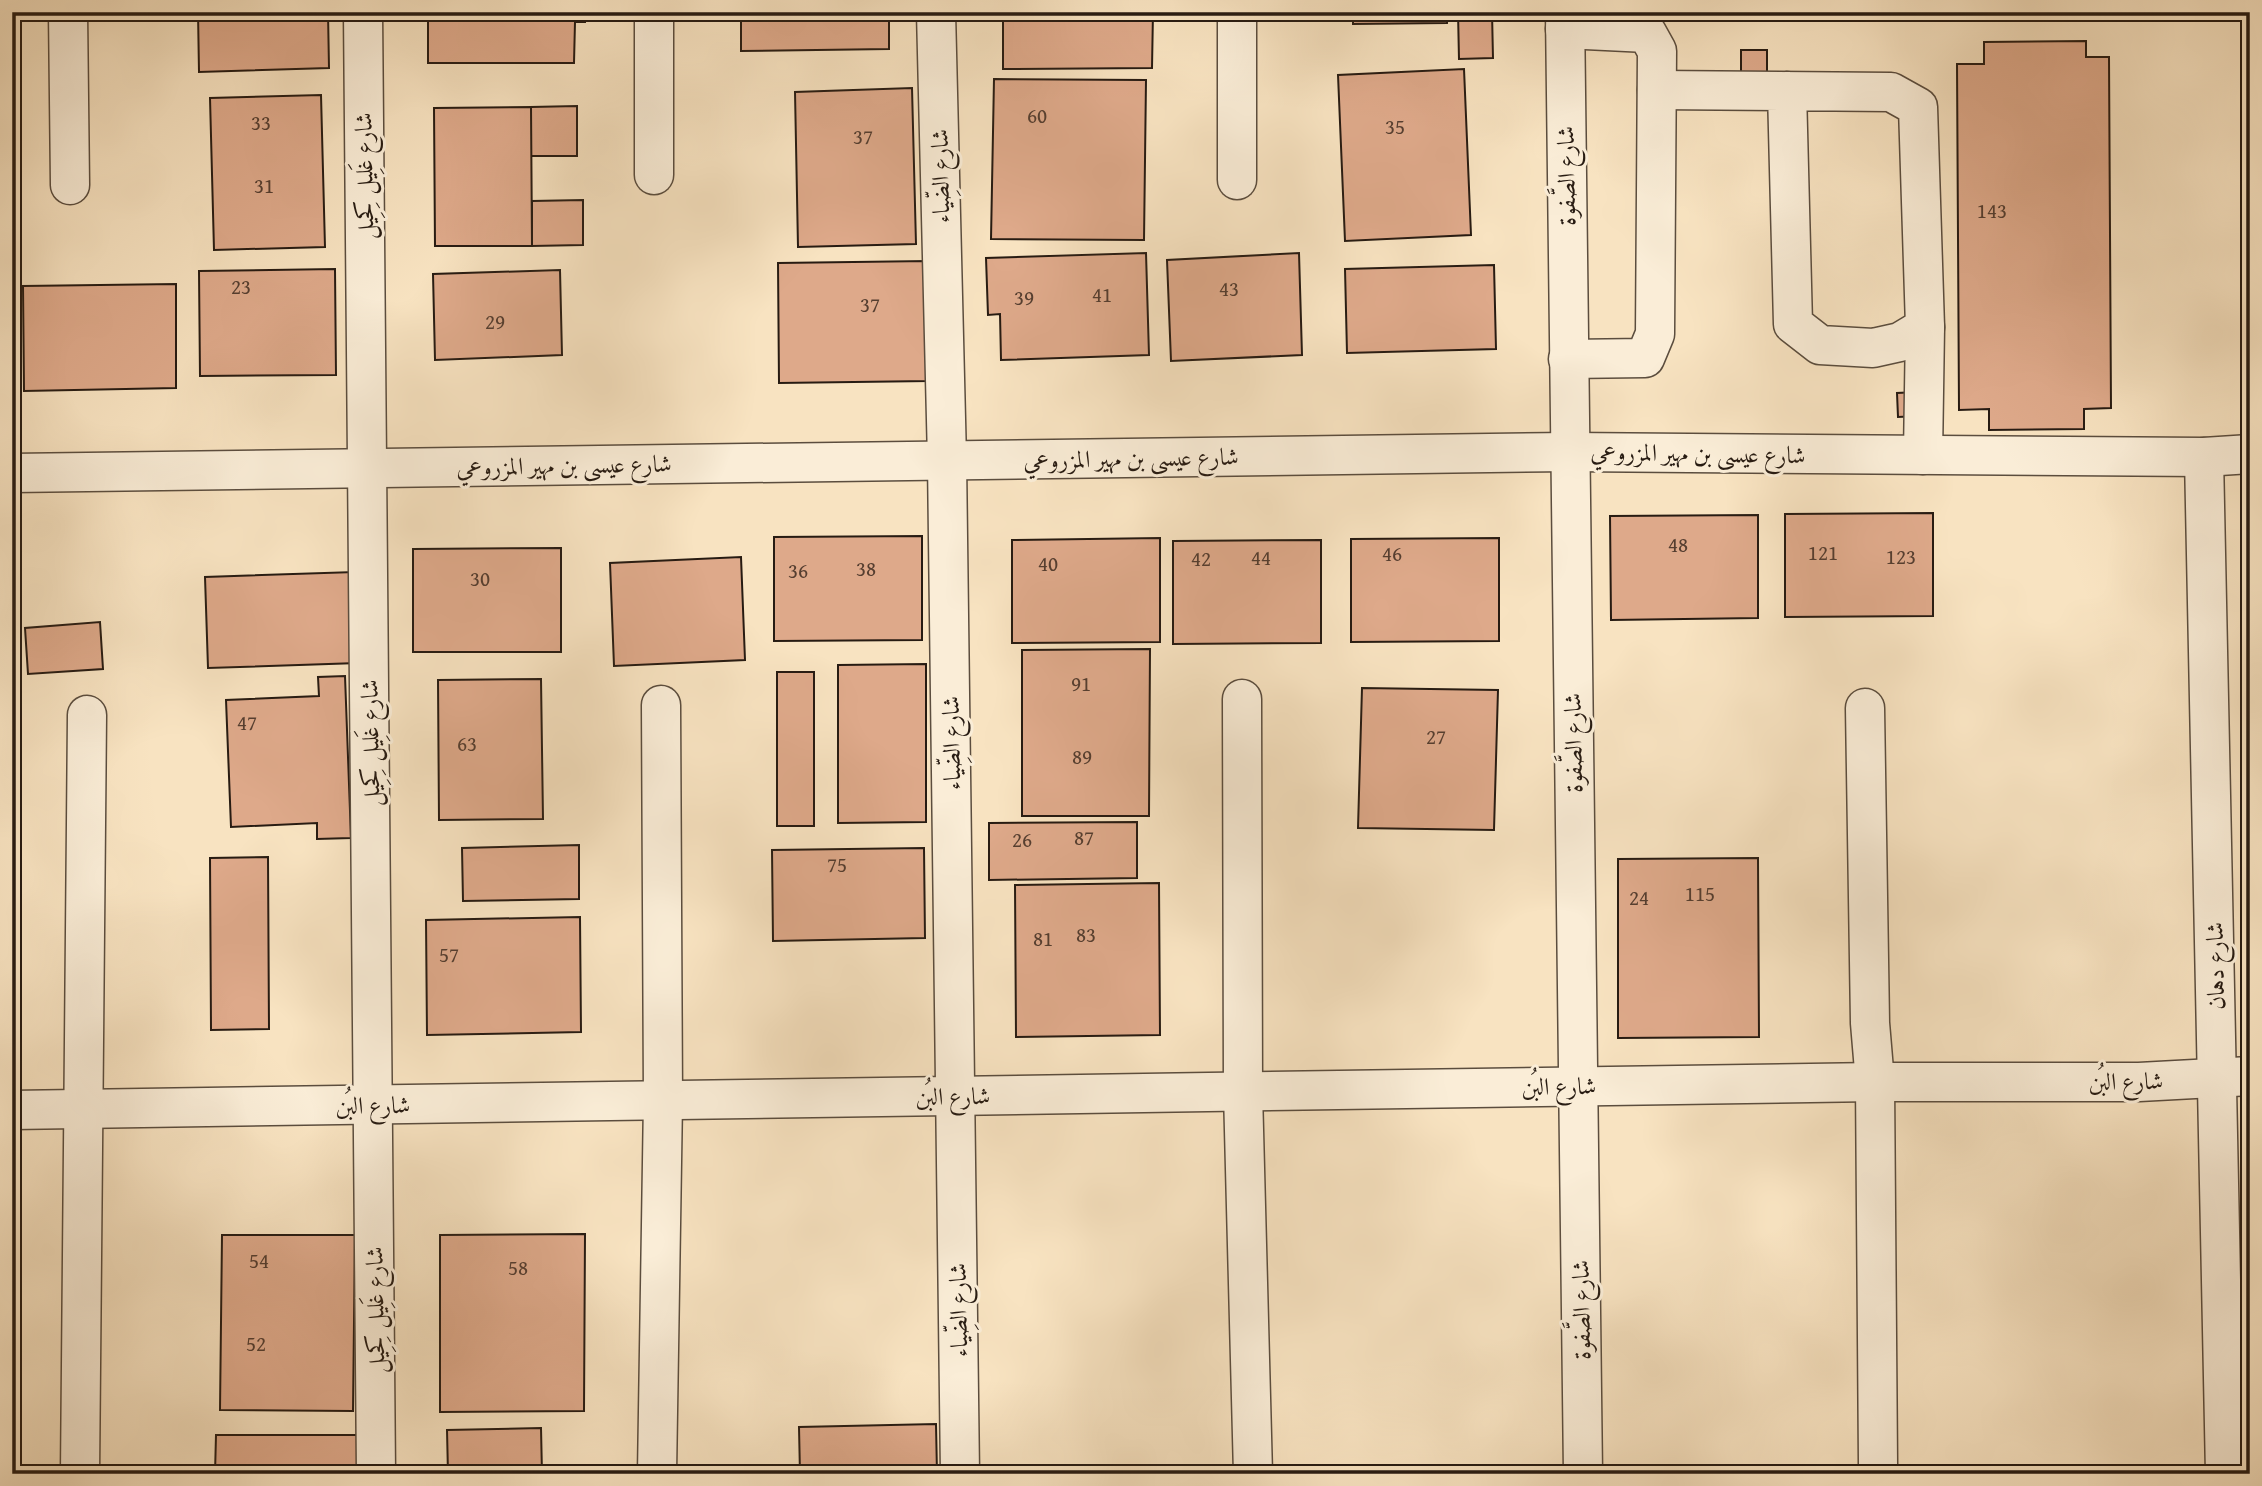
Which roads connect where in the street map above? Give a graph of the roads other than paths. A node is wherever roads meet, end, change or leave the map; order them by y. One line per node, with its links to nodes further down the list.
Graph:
1 (68, 12): 11 (street)
2 (363, 12): 19 (street, شارع غَلِيل كِحِيل)
3 (654, 12): 9 (street)
4 (936, 12): 18 (street, شارع الضِّياء)
5 (1237, 12): 10 (street)
6 (1565, 21): 7 (street); 13 (street, شارع الصَّفوة)
7 (1657, 90): 8 (street); 13 (street)
8 (1787, 91): 12 (street); 12 (street)
9 (654, 174)
10 (1237, 180)
11 (70, 185)
12 (1925, 327): 16 (street)
13 (1568, 359): 14 (street, شارع الصَّفوة)
14 (1569, 452): 16 (street, شارع عيسى بن مهير المزروعي); 18 (street, شارع عيسى بن مهير المزروعي); 27 (street, شارع الصَّفوة)
15 (2250, 454): 17 (street, شارع عيسى بن مهير المزروعي)
16 (1923, 455): 17 (street, شارع عيسى بن مهير المزروعي)
17 (2204, 457): 25 (street, شارع دهان)
18 (947, 460): 19 (street, شارع عيسى بن مهير المزروعي); 29 (street, شارع الضِّياء)
19 (367, 468): 20 (street, شارع عيسى بن مهير المزروعي); 31 (street, شارع غَلِيل كِحِيل)
20 (12, 473)
21 (1242, 699): 28 (street)
22 (661, 705): 30 (street)
23 (1865, 708): 26 (street)
24 (87, 715): 32 (street)
25 (2233, 1076): 26 (street, شارع البُن); 41 (street, شارع دهان)
26 (1875, 1082): 27 (street, شارع البُن); 34 (street)
27 (1577, 1086): 28 (street, شارع البُن); 40 (street, شارع الصَّفوة)
28 (1243, 1092): 29 (street, شارع البُن); 39 (street)
29 (955, 1096): 30 (street, شارع البُن); 38 (street, شارع الضِّياء)
30 (663, 1100): 31 (street, شارع البُن); 37 (street)
31 (373, 1105): 32 (street, شارع البُن); 36 (street, شارع غَلِيل كِحِيل)
32 (83, 1109): 33 (street, شارع البُن); 35 (street)
33 (12, 1110)
34 (1878, 1464)
35 (80, 1474)
36 (376, 1474)
37 (657, 1474)
38 (960, 1474)
39 (1253, 1474)
40 (1583, 1474)
41 (2225, 1474)

